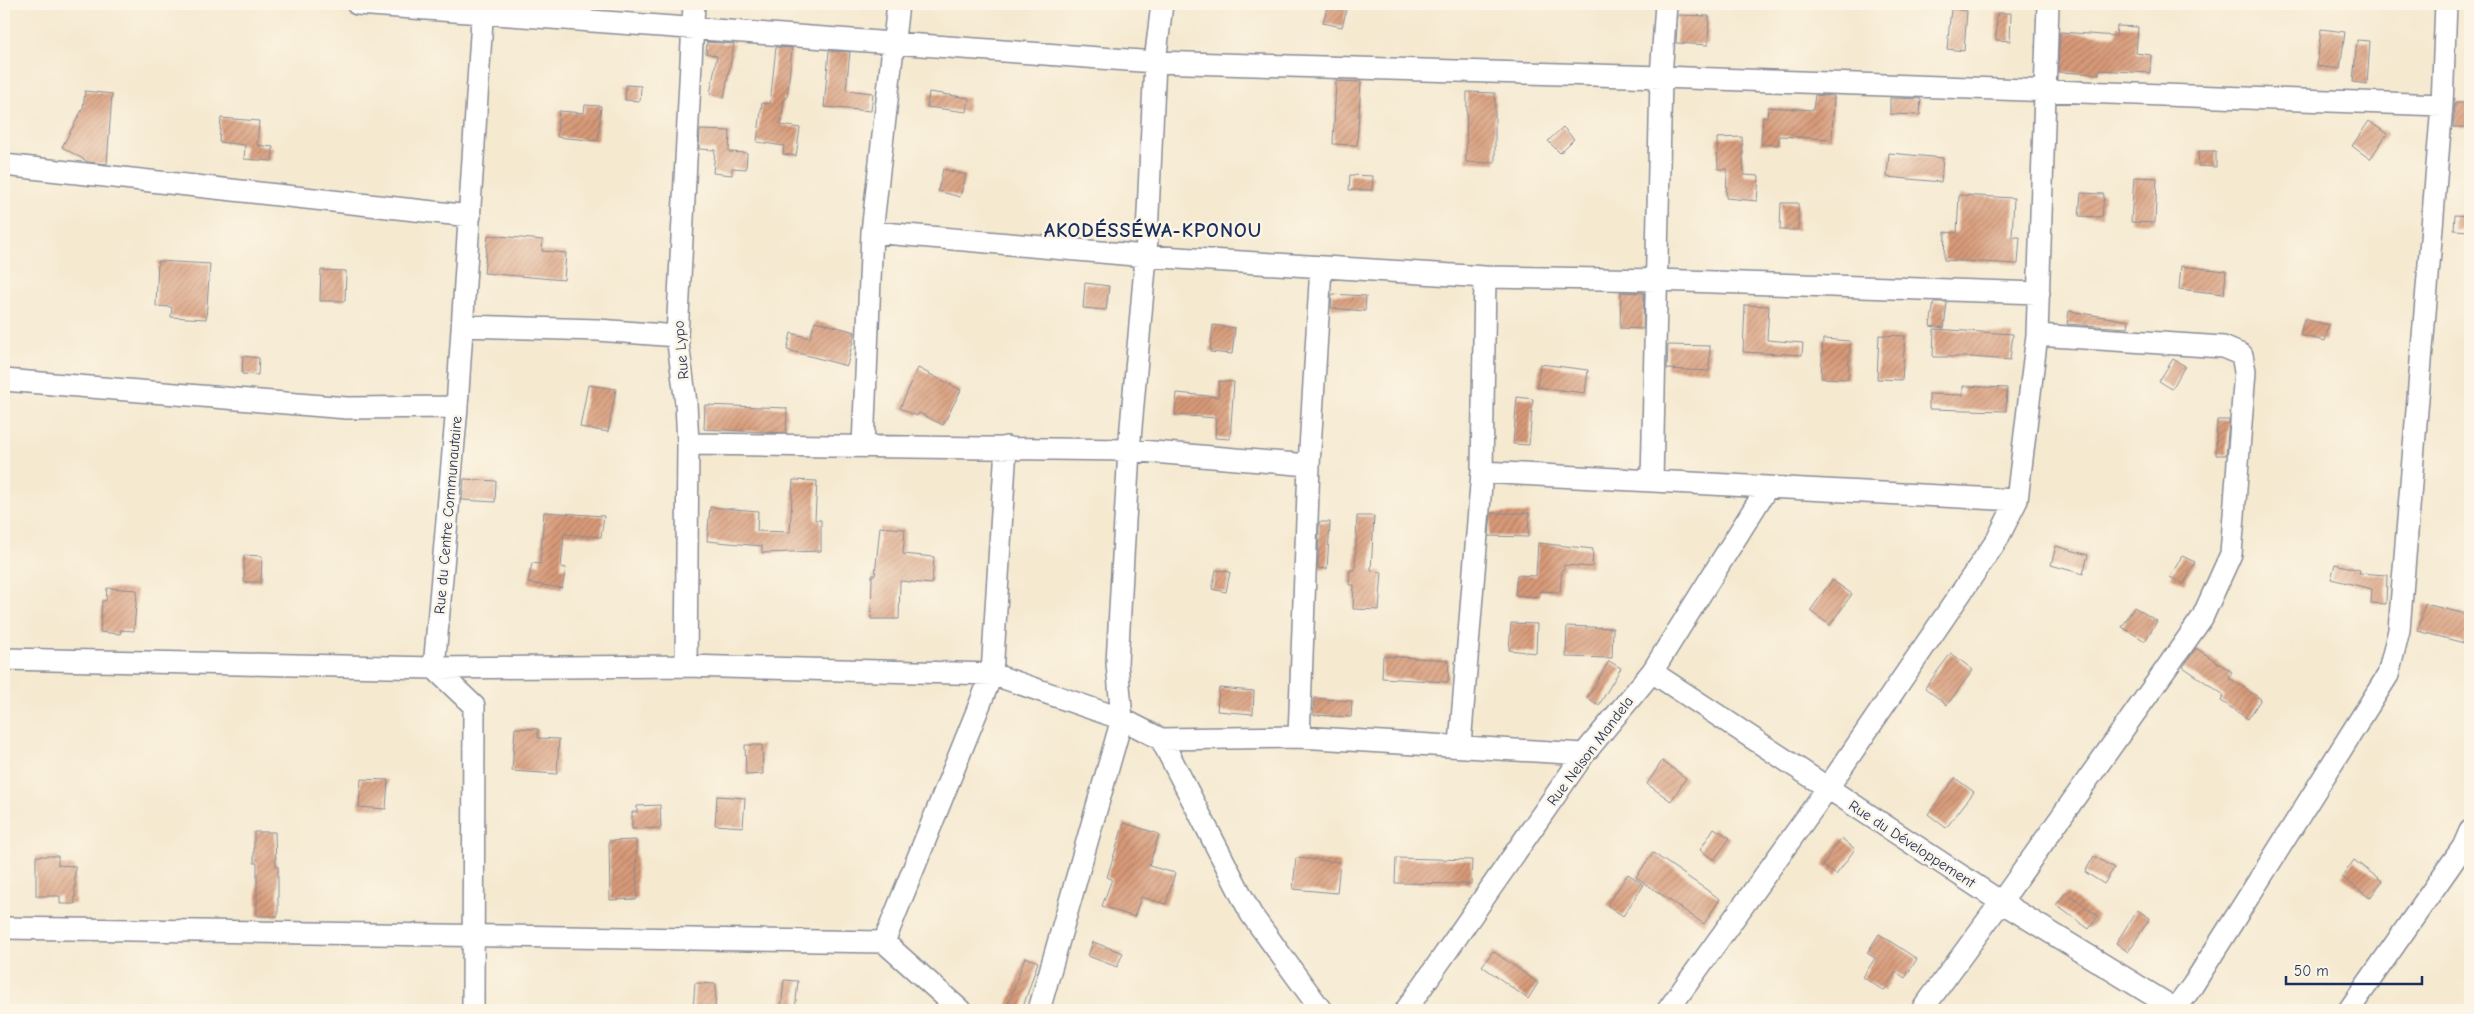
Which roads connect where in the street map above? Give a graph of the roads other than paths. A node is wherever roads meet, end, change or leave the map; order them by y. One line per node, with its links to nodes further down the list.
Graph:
1 (357, 4): 8 (street)
2 (694, 4): 9 (street, Rue Lypo)
3 (898, 4): 10 (street)
4 (1162, 4): 11 (street)
5 (1666, 4): 12 (street)
6 (2048, 4): 13 (street)
7 (2446, 4): 14 (street)
8 (483, 8): 9 (street); 16 (street, Rue du Centre Communautaire)
9 (692, 28): 10 (street); 25 (street, Rue Lypo)
10 (894, 42): 11 (street); 17 (street)
11 (1155, 62): 12 (street); 18 (street)
12 (1661, 77): 13 (street); 21 (street)
13 (2044, 91): 14 (street); 22 (street)
14 (2442, 105): 60 (street)
15 (4, 165): 16 (street)
16 (470, 216): 23 (street, Rue du Centre Communautaire)
17 (872, 232): 18 (street); 29 (street)
18 (1146, 256): 19 (street); 31 (street)
19 (1321, 267): 20 (street); 32 (street)
20 (1485, 277): 21 (street); 33 (street)
21 (1657, 280): 22 (street); 34 (street)
22 (2039, 293): 24 (street)
23 (462, 326): 25 (street); 27 (street, Rue du Centre Communautaire)
24 (2037, 335): 36 (street); 49 (street)
25 (677, 336): 28 (street, Rue Lypo)
26 (4, 380): 27 (street)
27 (457, 407): 39 (street, Rue du Centre Communautaire)
28 (688, 444): 29 (street); 38 (street, Rue Lypo)
29 (863, 446): 30 (street)
30 (1006, 447): 31 (street); 41 (street)
31 (1128, 450): 32 (street); 42 (street)
32 (1309, 465): 43 (street)
33 (1482, 472): 34 (street); 45 (street)
34 (1652, 481): 35 (street)
35 (1767, 488): 36 (street); 40 (street, Rue Nelson Mandela)
36 (2016, 500): 47 (street)
37 (4, 659): 39 (street)
38 (686, 666): 39 (street); 41 (street)
39 (434, 668): 51 (street)
40 (1652, 672): 46 (street, Rue Nelson Mandela); 47 (street, Rue du Développement)
41 (992, 674): 42 (street); 52 (street)
42 (1122, 719): 44 (street); 55 (street)
43 (1299, 737): 44 (street); 45 (street)
44 (1161, 740): 56 (street)
45 (1460, 745): 46 (street)
46 (1584, 754): 57 (street, Rue Nelson Mandela)
47 (1827, 789): 49 (street, Rue du Développement); 58 (street)
48 (2470, 832): 61 (street)
49 (2001, 902): 59 (street); 60 (street, Rue du Développement)
50 (4, 928): 51 (street)
51 (474, 935): 52 (street); 53 (street)
52 (884, 942): 54 (street)
53 (473, 1010)
54 (960, 1010)
55 (1039, 1010)
56 (1321, 1010)
57 (1406, 1010)
58 (1668, 1010)
59 (1922, 1010)
60 (2176, 1010)
61 (2349, 1010)

